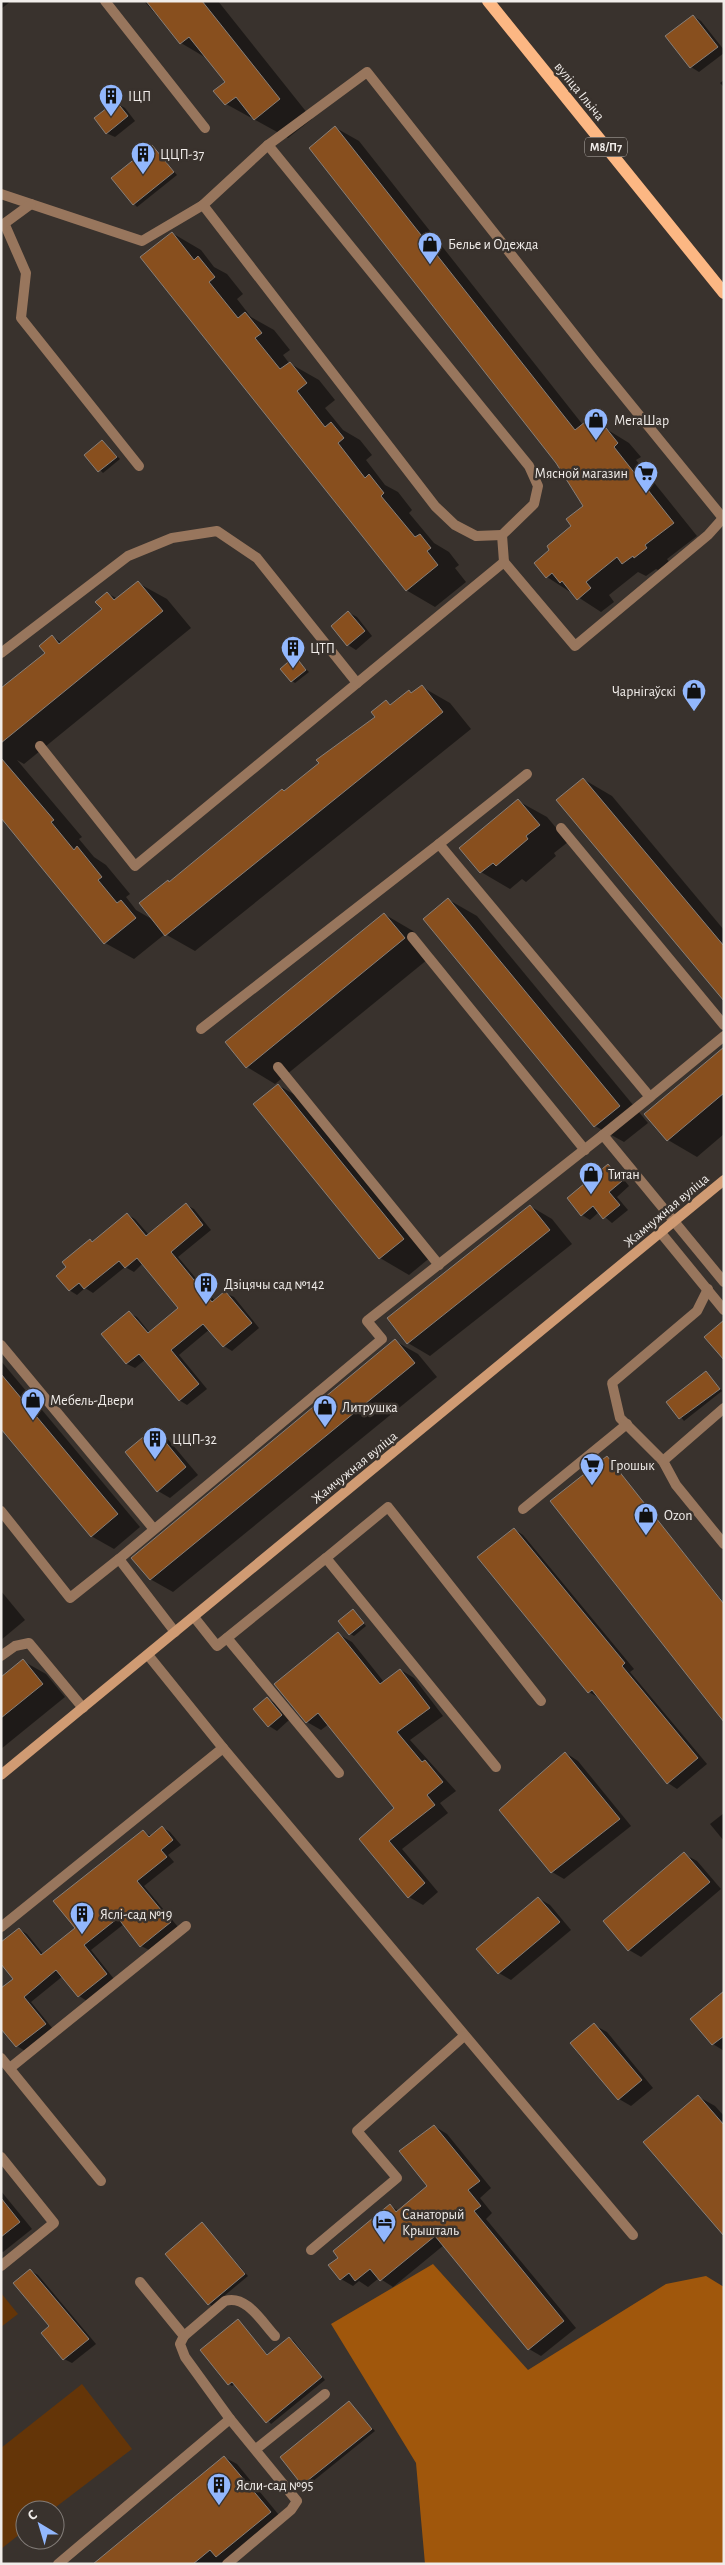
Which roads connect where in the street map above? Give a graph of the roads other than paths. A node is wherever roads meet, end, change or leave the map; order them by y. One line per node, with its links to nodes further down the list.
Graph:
1 (105, 1): 3 (lane)
2 (488, 1): 9 (main road, вуліца Ільіча / М8/П7)
3 (205, 128)
4 (268, 145): 7 (lane); 11 (lane); 12 (lane)
5 (1, 194): 6 (lane)
6 (31, 204): 7 (lane); 8 (lane)
7 (203, 205): 12 (lane)
8 (3, 226): 10 (lane)
9 (724, 293)
10 (139, 466)
11 (723, 517): 13 (lane)
12 (502, 535): 13 (lane)
13 (504, 562): 15 (lane)
14 (1, 653): 15 (lane)
15 (357, 682): 16 (lane)
16 (40, 746)
17 (527, 774): 19 (lane)
18 (561, 828): 21 (lane)
19 (439, 844): 22 (lane); 25 (lane)
20 (412, 937): 27 (lane)
21 (724, 1025)
22 (201, 1029)
23 (724, 1036): 25 (lane)
24 (278, 1067): 31 (lane)
25 (650, 1097): 26 (lane)
26 (603, 1135): 27 (lane); 29 (lane)
27 (585, 1150): 31 (lane)
28 (724, 1180): 29 (main road, Жамчужная вуліца)
29 (674, 1221): 30 (main road, Жамчужная вуліца); 32 (lane)
30 (661, 1232): 33 (lane); 45 (main road, Жамчужная вуліца)
31 (439, 1265): 41 (lane)
32 (724, 1282)
33 (708, 1289): 34 (lane); 37 (lane)
34 (724, 1310)
35 (1, 1345): 41 (lane)
36 (724, 1408): 38 (lane)
37 (627, 1424): 38 (lane); 39 (lane)
38 (664, 1461): 42 (lane)
39 (523, 1509)
40 (1, 1511): 44 (lane)
41 (153, 1528): 44 (lane)
42 (724, 1544)
43 (326, 1558): 47 (lane); 50 (lane); 53 (lane)
44 (119, 1559): 46 (lane)
45 (194, 1617): 46 (main road, Жамчужная вуліца); 47 (lane)
46 (175, 1632): 48 (main road, Жамчужная вуліца)
47 (227, 1638): 54 (lane)
48 (148, 1655): 51 (main road, Жамчужная вуліца); 52 (lane)
49 (1, 1656): 51 (lane)
50 (541, 1702)
51 (83, 1708): 55 (main road, Жамчужная вуліца)
52 (223, 1748): 57 (lane); 58 (lane)
53 (496, 1767)
54 (339, 1773)
55 (1, 1775)
56 (186, 1926): 60 (lane)
57 (1, 1927)
58 (464, 2036): 63 (lane); 64 (lane)
59 (1, 2058): 60 (lane)
60 (10, 2068): 62 (lane)
61 (1, 2157): 65 (lane)
62 (101, 2182)
63 (633, 2235)
64 (312, 2250)
65 (1, 2266)
66 (140, 2282): 67 (lane)
67 (184, 2336): 68 (lane); 70 (lane)
68 (275, 2336)
69 (325, 2394): 71 (lane)
70 (230, 2419): 71 (lane); 72 (lane)
71 (256, 2449): 73 (lane)
72 (58, 2564)
73 (227, 2564)

